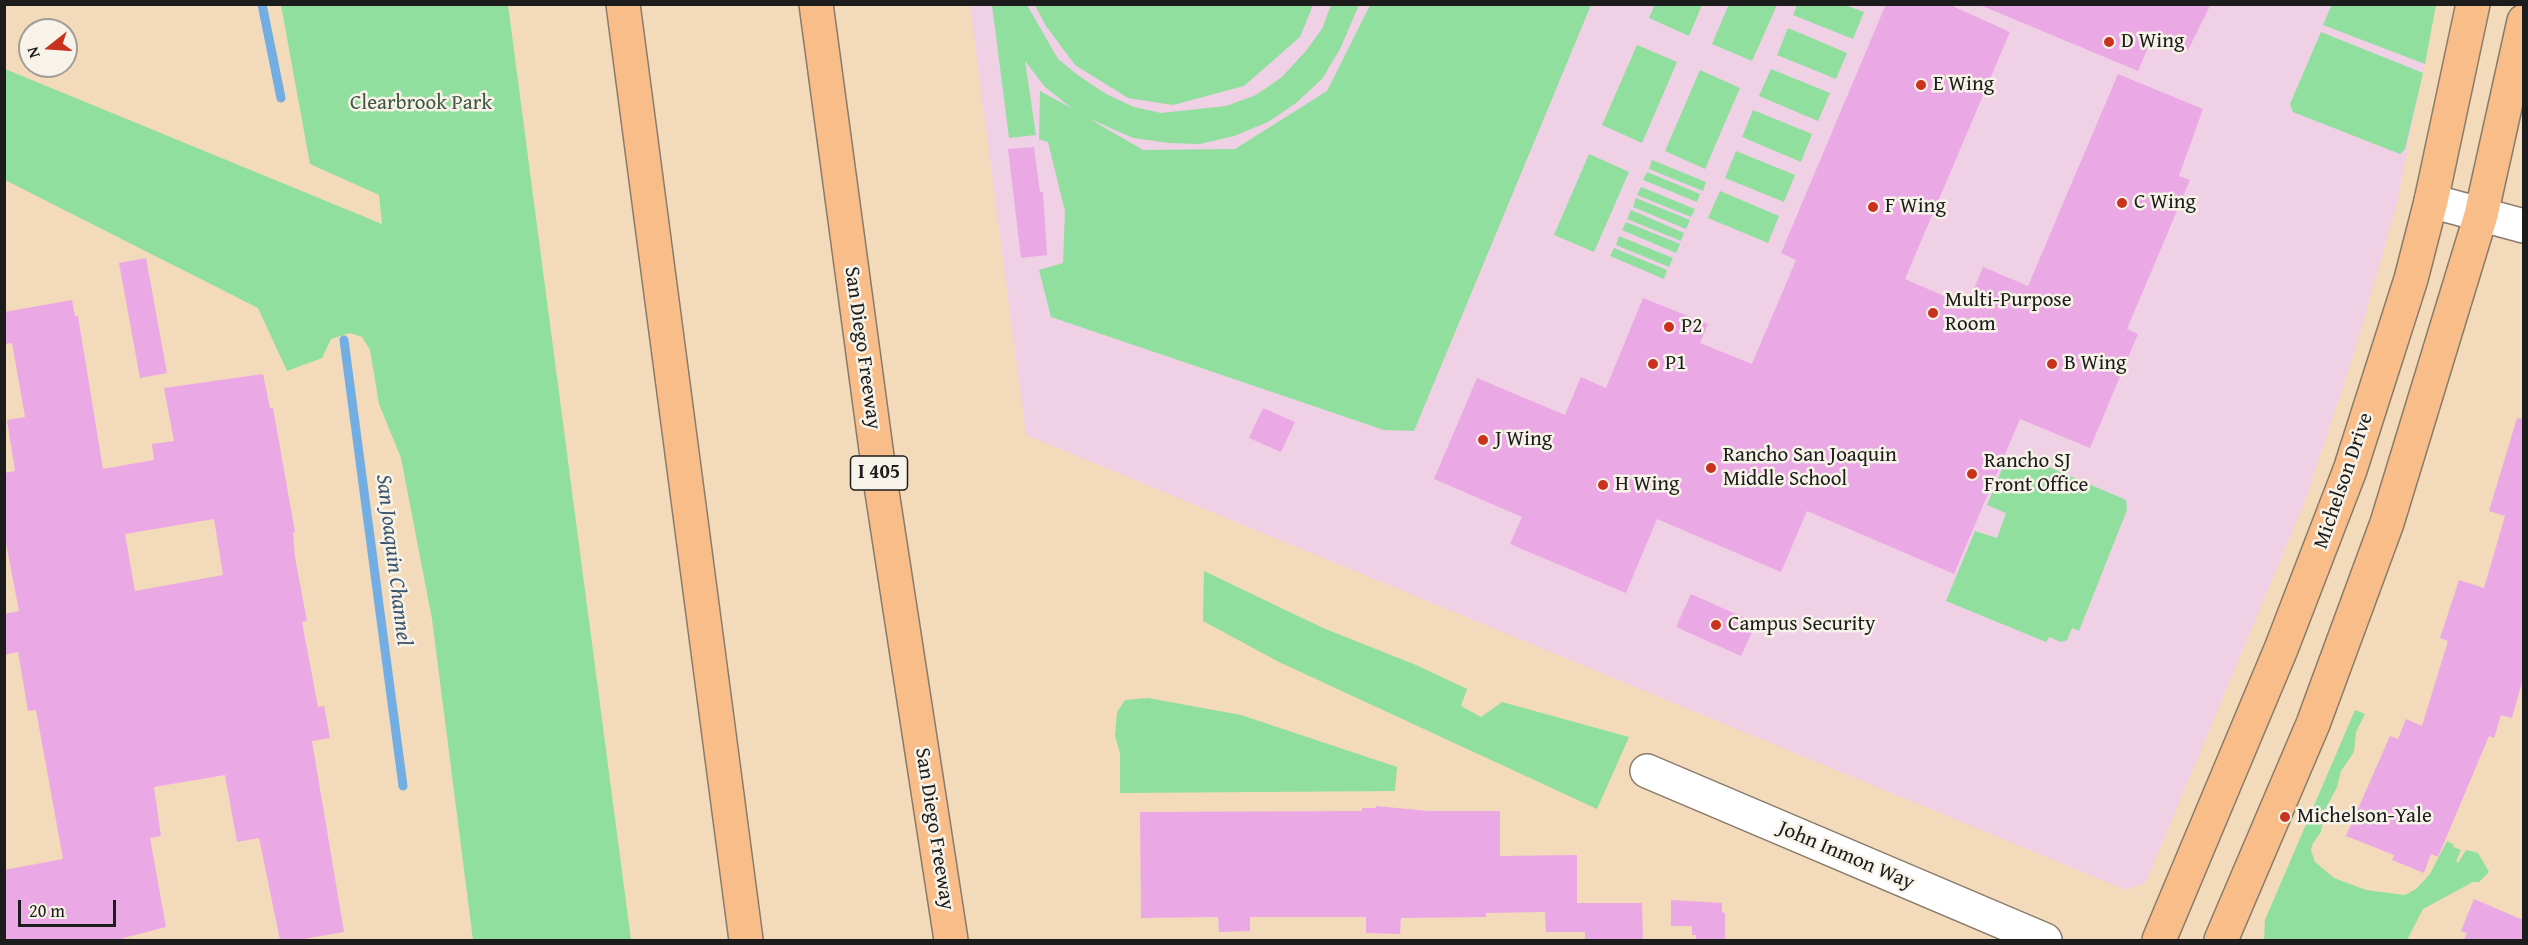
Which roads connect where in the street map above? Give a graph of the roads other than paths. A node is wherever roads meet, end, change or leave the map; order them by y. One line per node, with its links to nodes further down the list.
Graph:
1 (623, 4): 9 (main road)
2 (816, 4): 10 (main road, San Diego Freeway / I 405)
3 (2473, 4): 5 (main road, Michelson Drive)
4 (2523, 21): 6 (main road)
5 (2431, 201): 6 (street); 12 (main road, Michelson Drive)
6 (2481, 215): 7 (street); 13 (main road)
7 (2523, 226)
8 (1647, 771): 11 (street, John Inmon Way)
9 (746, 940)
10 (951, 940)
11 (2045, 940)
12 (2159, 940)
13 (2221, 940)

